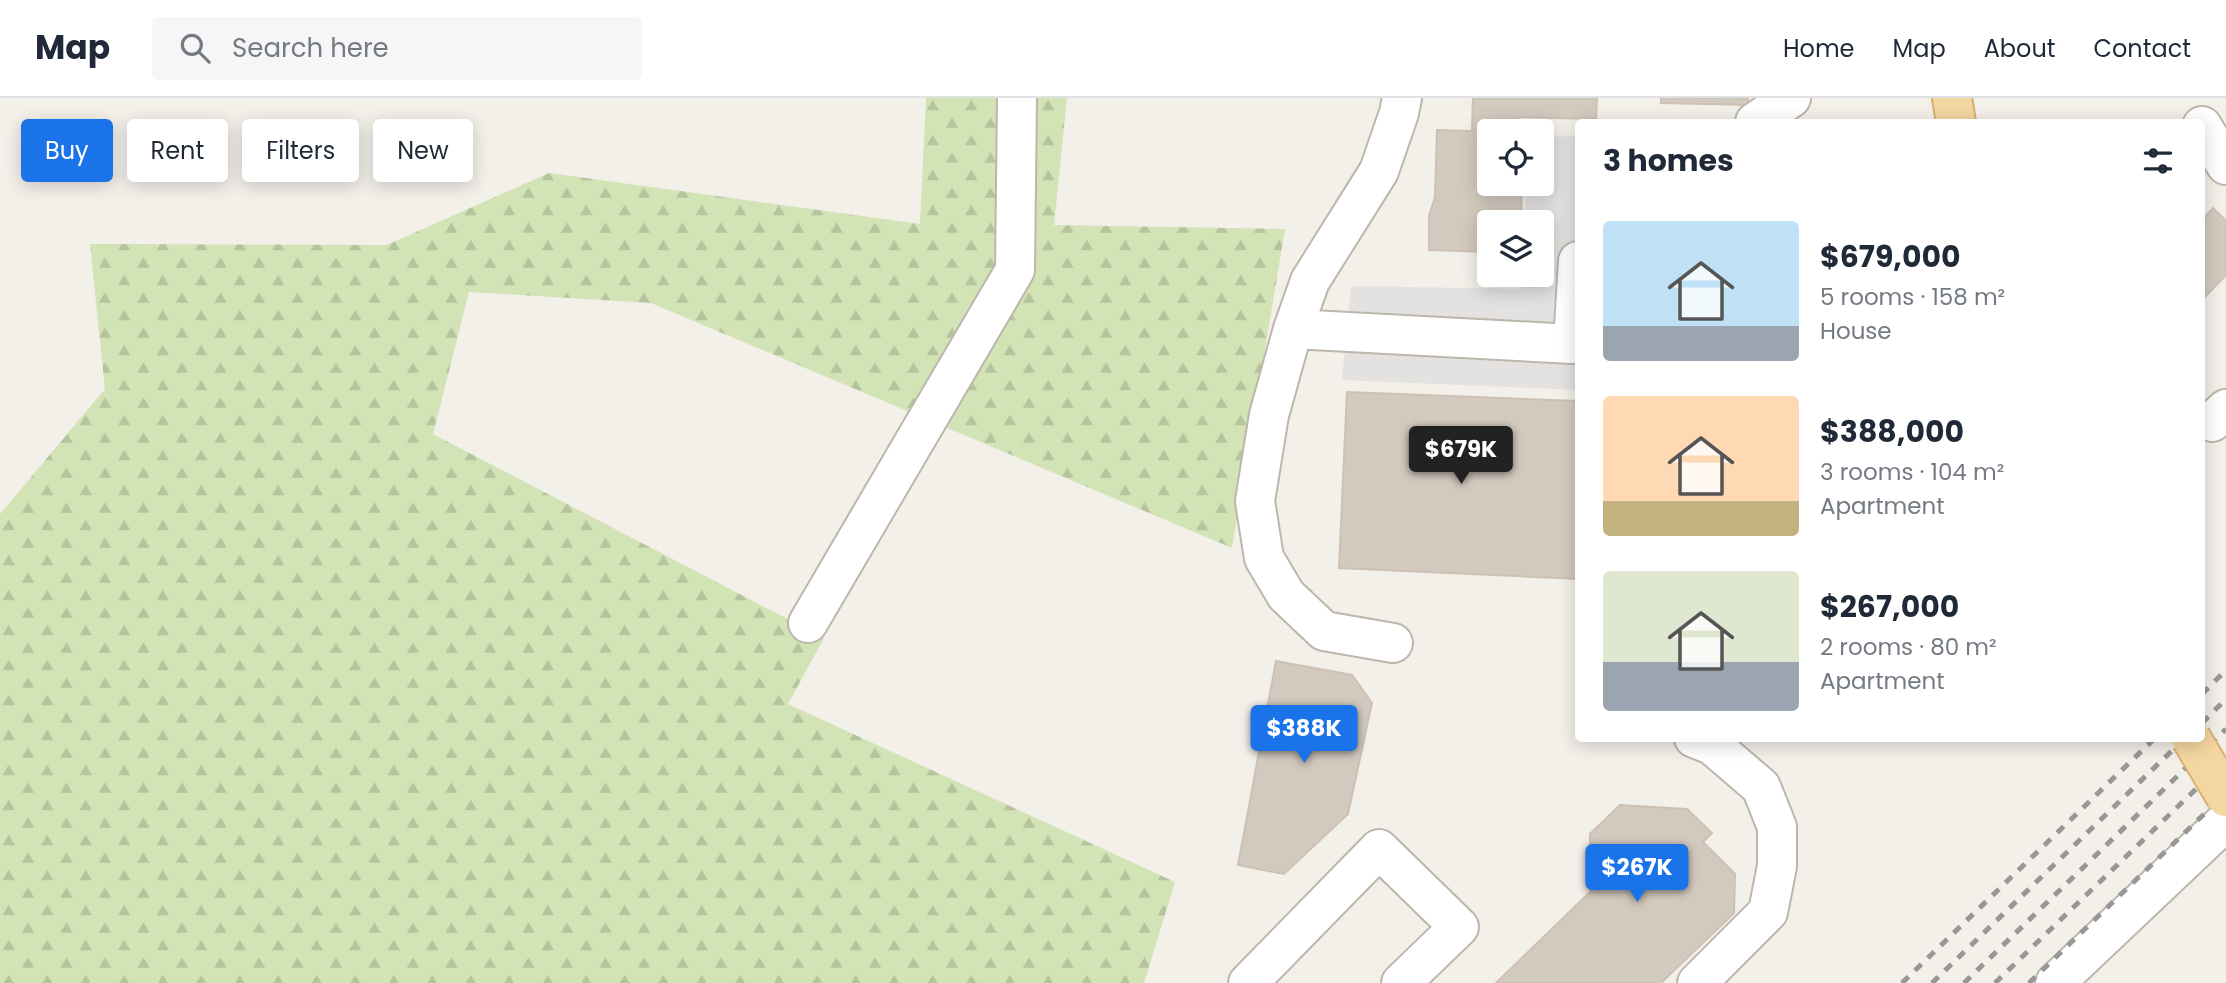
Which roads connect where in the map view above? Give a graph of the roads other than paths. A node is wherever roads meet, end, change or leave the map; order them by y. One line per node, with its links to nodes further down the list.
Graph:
1 (1017, 98): 11 (lane)
2 (1402, 98): 9 (lane)
3 (1791, 98): 6 (lane)
4 (1952, 98): 7 (main road)
5 (2184, 98): 8 (lane)
6 (1760, 119)
7 (1956, 119)
8 (2195, 119)
9 (1293, 329): 10 (lane); 12 (lane)
10 (1575, 344)
11 (808, 623)
12 (1393, 643)
13 (1704, 742): 19 (lane)
14 (2193, 742): 15 (main road, bridge)
15 (2226, 797)
16 (2226, 821): 20 (lane)
17 (1248, 983): 18 (lane)
18 (1401, 983)
19 (1698, 983)
20 (2055, 983)

